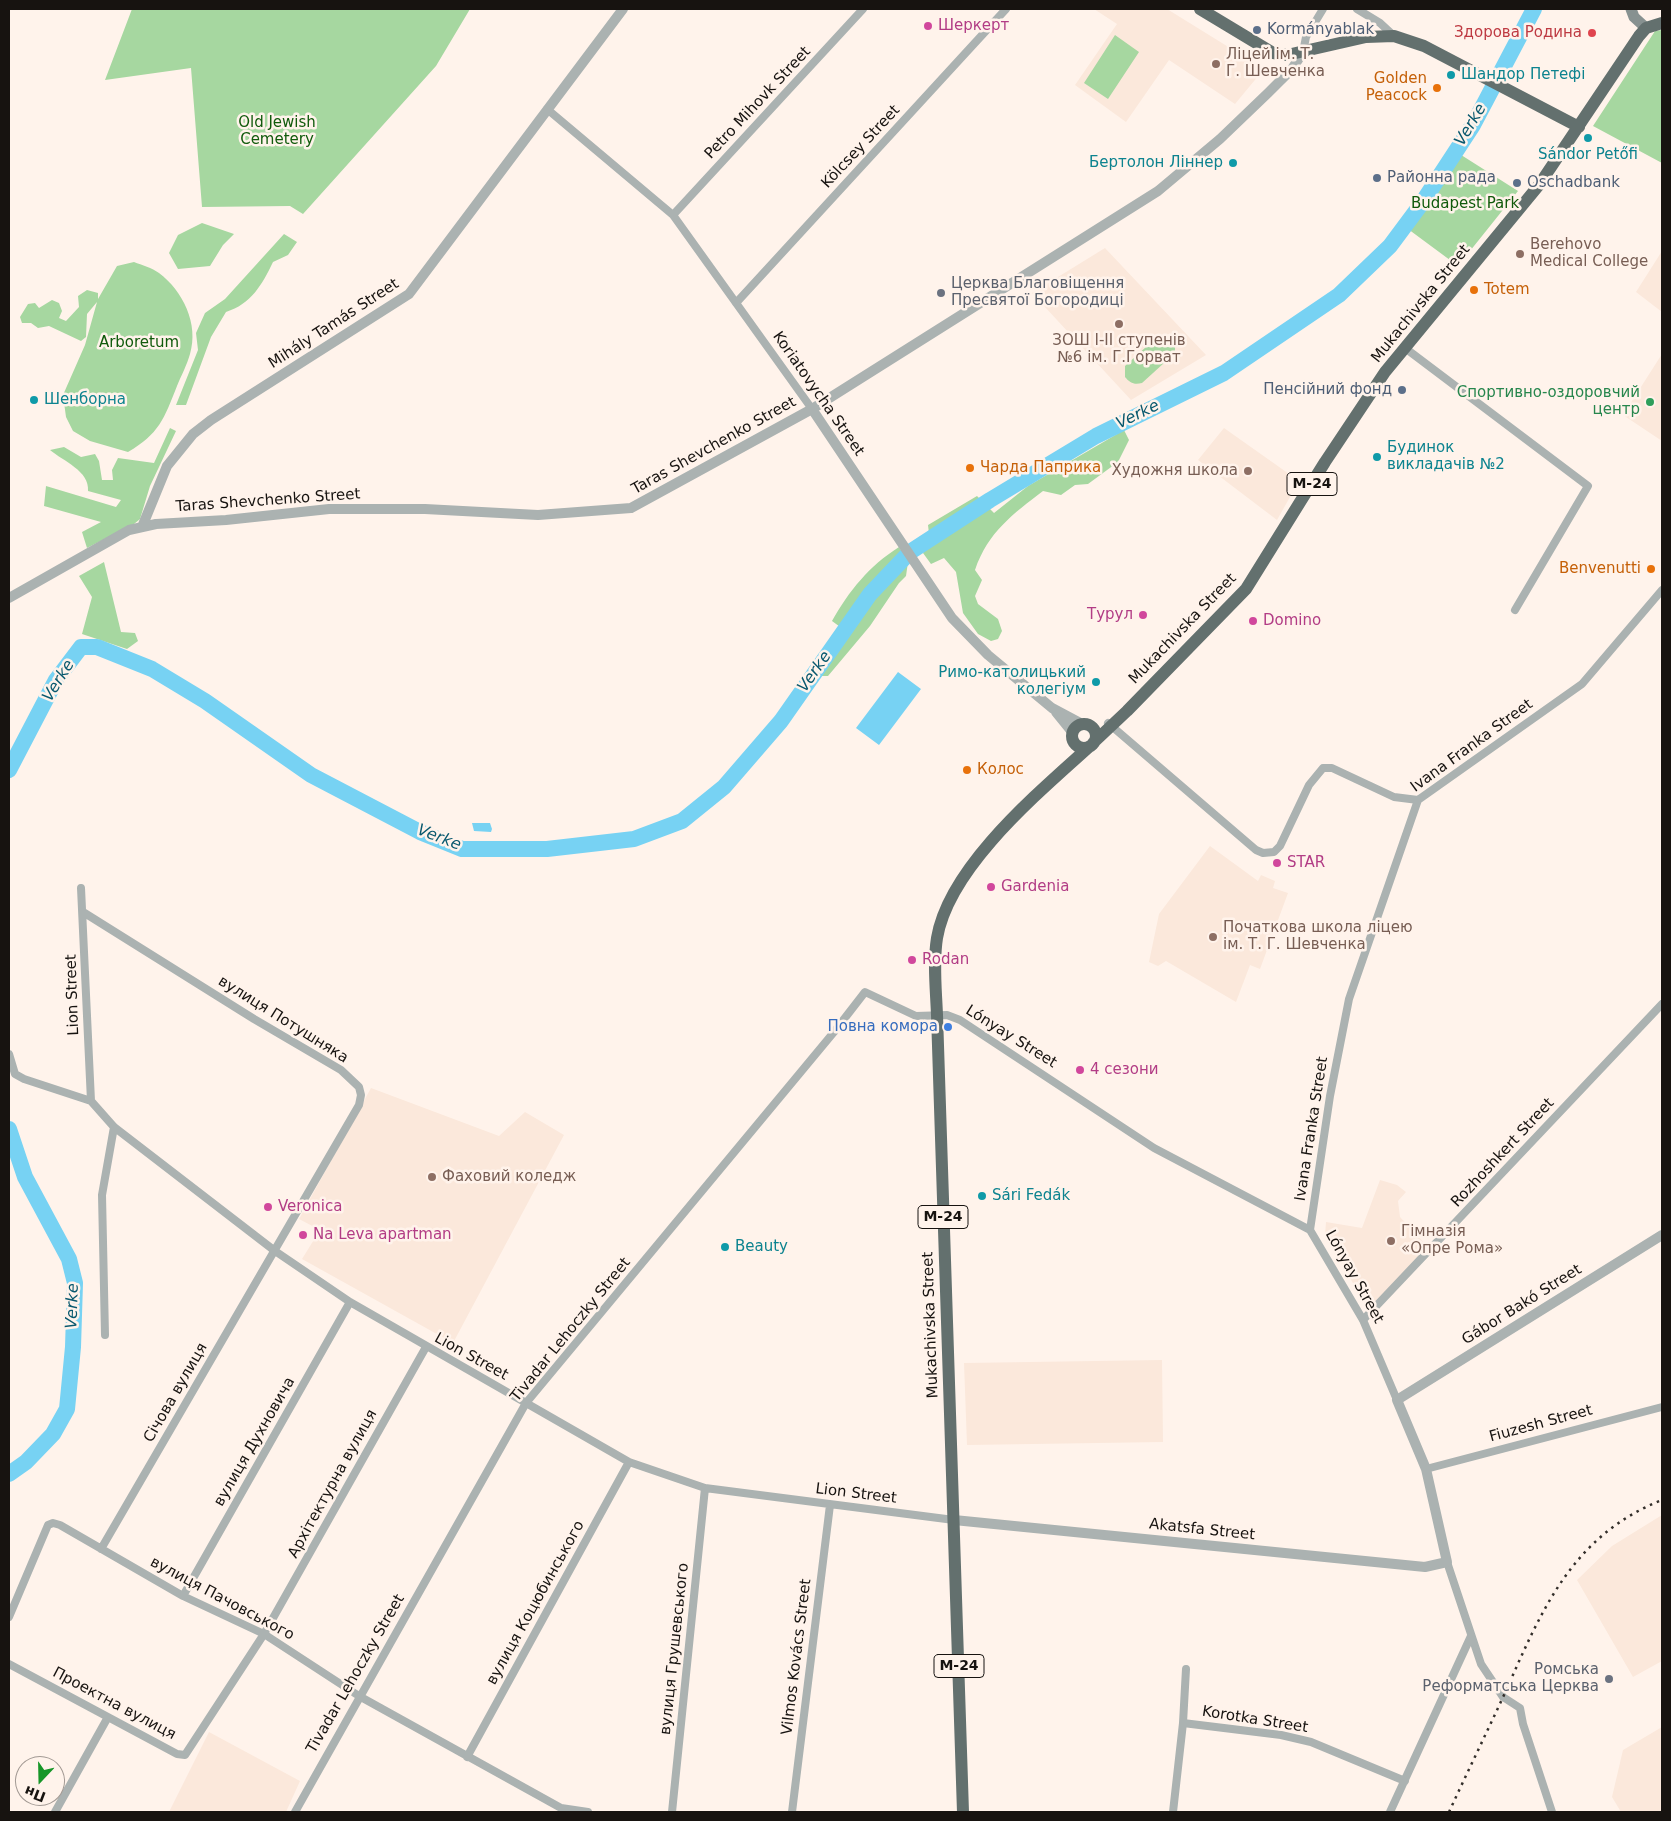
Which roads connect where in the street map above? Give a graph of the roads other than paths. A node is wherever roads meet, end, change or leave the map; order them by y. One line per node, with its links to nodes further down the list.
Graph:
1 (623, 9): 12 (street, Mihály Tamás Street)
2 (863, 9): 14 (street, Petro Mihovk Street)
3 (1006, 9): 15 (street, Kölcsey Street)
4 (1200, 9): 11 (highway)
5 (1323, 9): 11 (street)
6 (1357, 9): 10 (street)
7 (1631, 9): 9 (main road)
8 (1662, 23): 9 (highway)
9 (1646, 28): 13 (highway, М-24)
10 (1394, 36): 11 (highway); 13 (highway)
11 (1303, 52): 17 (street, Taras Shevchenko Street)
12 (547, 109): 14 (street, Koriatovycha Street); 18 (street, Mihály Tamás Street)
13 (1579, 127): 16 (highway, Mukachivska Street / М-24)
14 (673, 216): 15 (street, Koriatovycha Street)
15 (736, 303): 17 (street, Koriatovycha Street)
16 (1405, 348): 21 (street); 22 (highway, Mukachivska Street / М-24)
17 (812, 409): 18 (street, Taras Shevchenko Street); 23 (street, Koriatovycha Street)
18 (142, 527): 20 (street, Taras Shevchenko Street)
19 (1662, 590): 26 (street, Ivana Franka Street)
20 (9, 598)
21 (1515, 610)
22 (1109, 724): 23 (highway, Mukachivska Street / М-24); 24 (highway, Mukachivska Street / М-24); 26 (street)
23 (1079, 730): 24 (highway); 24 (highway); 25 (highway)
24 (1092, 745): 25 (highway, Mukachivska Street / М-24)
25 (1070, 764): 30 (highway, Mukachivska Street / М-24)
26 (1418, 800): 34 (street, Ivana Franka Street)
27 (81, 888): 28 (street, Lion Street)
28 (83, 912): 32 (street, Lion Street); 36 (street, вулиця Потушняка)
29 (1662, 1004): 38 (street, Rozhoshkert Street)
30 (936, 1015): 34 (street, Lónyay Street); 42 (street, Tivadar Lehoczky Street); 48 (highway, Mukachivska Street / М-24)
31 (9, 1054): 32 (street)
32 (91, 1101): 33 (street, Lion Street)
33 (114, 1127): 36 (street, Lion Street); 39 (street)
34 (1310, 1230): 38 (street, Lónyay Street)
35 (1662, 1236): 41 (street, Gábor Bakó Street)
36 (275, 1251): 37 (street, Lion Street); 49 (street, Січова вулиця)
37 (350, 1302): 40 (street, Lion Street); 51 (street, вулиця Духновича)
38 (1363, 1320): 41 (street, Lónyay Street)
39 (105, 1335)
40 (426, 1347): 42 (street, Lion Street); 53 (street, Архітектурна вулиця)
41 (1397, 1400): 45 (street, Lónyay Street)
42 (526, 1404): 44 (street, Lion Street); 57 (street, Tivadar Lehoczky Street)
43 (1662, 1406): 45 (street, Fiuzesh Street)
44 (629, 1462): 46 (street, Lion Street); 60 (street, вулиця Коцюбинського)
45 (1426, 1469): 50 (street, Lónyay Street)
46 (705, 1488): 47 (street, Lion Street); 65 (street, вулиця Грушевського)
47 (830, 1505): 48 (street, Lion Street); 66 (street, Vilmos Kovács Street)
48 (954, 1520): 50 (street, Akatsfa Street); 67 (highway, Mukachivska Street / М-24)
49 (101, 1549): 51 (street, вулиця Пачовського); 52 (street, вулиця Пачовського)
50 (1447, 1562): 54 (street, Lónyay Street)
51 (183, 1596): 53 (street, вулиця Пачовського)
52 (9, 1617)
53 (264, 1634): 57 (street, вулиця Пачовського); 58 (street, Проектна вулиця)
54 (1471, 1636): 61 (street); 70 (street, Lónyay Street)
55 (9, 1664): 58 (street, Проектна вулиця)
56 (1186, 1669): 59 (street)
57 (359, 1696): 60 (street, вулиця Пачовського); 63 (street, Tivadar Lehoczky Street)
58 (108, 1717): 62 (street)
59 (1183, 1723): 61 (street, Korotka Street); 68 (street)
60 (468, 1757): 64 (street, вулиця Пачовського)
61 (1405, 1781): 69 (street)
62 (55, 1812)
63 (295, 1812)
64 (588, 1812)
65 (672, 1812)
66 (792, 1812)
67 (963, 1812)
68 (1173, 1812)
69 (1390, 1812)
70 (1552, 1812)

